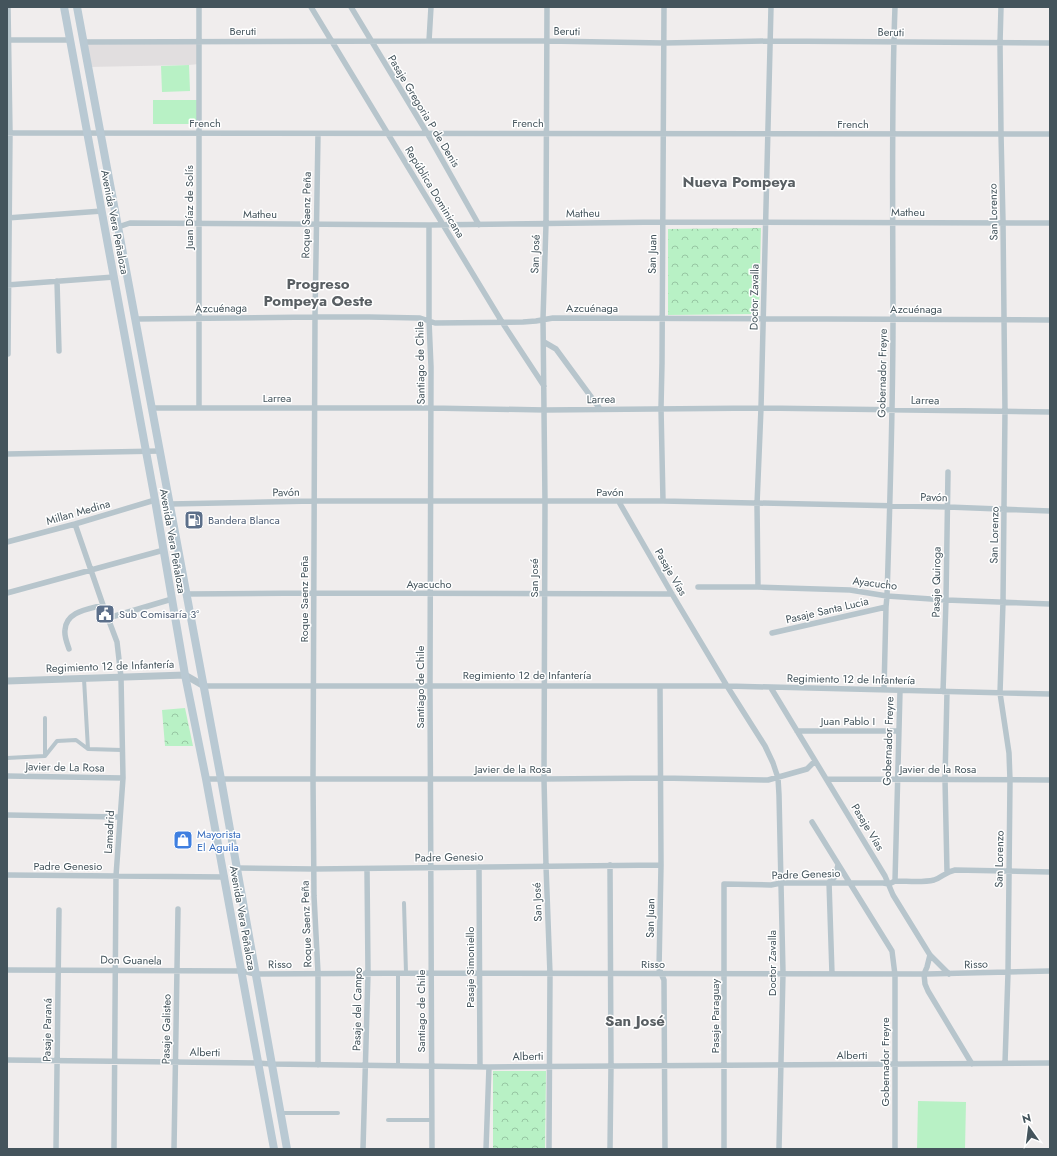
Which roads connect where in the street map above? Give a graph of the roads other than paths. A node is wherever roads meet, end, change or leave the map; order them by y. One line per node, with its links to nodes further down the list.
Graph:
1 (8, 7): 13 (street)
2 (64, 7): 14 (main road, Avenida Vera Peñaloza)
3 (77, 7): 20 (main road, Avenida Vera Peñaloza)
4 (199, 7): 15 (street, Juan Díaz de Solís)
5 (311, 7): 16 (street, República Dominicana)
6 (351, 7): 21 (street, Pasaje Gregoria P de Denis)
7 (430, 7): 17 (street)
8 (546, 7): 18 (street, San José)
9 (664, 7): 23 (street, San Juan)
10 (771, 7): 19 (street, Doctor Zavalla)
11 (895, 7): 22 (street, Gobernador Freyre)
12 (1001, 7): 25 (street, San Lorenzo)
13 (8, 40): 14 (street); 28 (street)
14 (70, 40): 29 (main road, Avenida Vera Peñaloza)
15 (199, 41): 16 (street, Beruti); 20 (street, Beruti); 30 (street, Juan Díaz de Solís)
16 (332, 41): 21 (street, Beruti); 34 (street, República Dominicana)
17 (429, 41): 18 (street, Beruti); 21 (street, Beruti)
18 (547, 41): 23 (street, Beruti); 27 (street, San José)
19 (770, 41): 22 (street, Beruti); 23 (street, Beruti); 32 (street, Doctor Zavalla)
20 (83, 42): 26 (main road, Avenida Vera Peñaloza)
21 (372, 42): 31 (street, Pasaje Gregoria P de Denis)
22 (894, 42): 25 (street, Beruti); 36 (street, Gobernador Freyre)
23 (664, 43): 35 (street, San Juan)
24 (1050, 43): 25 (street, Beruti)
25 (1000, 44): 37 (street, San Lorenzo)
26 (100, 132): 29 (street, French); 30 (street, French); 52 (main road, Avenida Vera Peñaloza)
27 (546, 132): 31 (street, French); 35 (street, French); 48 (street, San José)
28 (8, 133): 29 (street, French); 40 (street)
29 (87, 133): 39 (main road, Avenida Vera Peñaloza)
30 (199, 133): 33 (street, French); 46 (street, Juan Díaz de Solís)
31 (427, 133): 34 (street, French); 51 (street, Pasaje Gregoria P de Denis)
32 (768, 133): 35 (street, French); 36 (street, French); 44 (street, Doctor Zavalla)
33 (318, 134): 34 (street, French); 47 (street, Roque Saenz Peña)
34 (387, 134): 50 (street, República Dominicana)
35 (664, 134): 41 (street, San Juan)
36 (893, 134): 37 (street, French); 42 (street, Gobernador Freyre)
37 (1001, 134): 38 (street, French); 43 (street, San Lorenzo)
38 (1050, 134)
39 (102, 211): 40 (street); 53 (main road, Avenida Vera Peñaloza)
40 (8, 218): 55 (street)
41 (663, 222): 44 (street, Matheu); 48 (street, Matheu); 57 (street, San Juan)
42 (893, 222): 43 (street, Matheu); 44 (street, Matheu); 62 (street, Gobernador Freyre)
43 (1003, 222): 45 (street, Matheu); 63 (street, San Lorenzo)
44 (766, 223): 61 (street, Doctor Zavalla)
45 (1050, 223)
46 (199, 224): 47 (street, Matheu); 52 (street, Matheu); 59 (street, Juan Díaz de Solís)
47 (316, 224): 49 (street, Matheu); 56 (street, Roque Saenz Peña)
48 (546, 224): 51 (street, Matheu); 60 (street, San José)
49 (429, 225): 50 (street, Matheu); 65 (street, Santiago de Chile)
50 (443, 225): 51 (street, Matheu); 66 (street, República Dominicana)
51 (479, 225)
52 (118, 227): 58 (main road, Avenida Vera Peñaloza)
53 (114, 278): 54 (street); 82 (main road, Avenida Vera Peñaloza)
54 (57, 281): 55 (street); 68 (street)
55 (7, 285): 69 (street)
56 (315, 317): 59 (street, Azcuénaga); 65 (street, Azcuénaga); 73 (street, Roque Saenz Peña)
57 (662, 318): 60 (street, Azcuénaga); 61 (street, Azcuénaga); 75 (street, San Juan)
58 (135, 319): 59 (street, Azcuénaga); 71 (main road, Avenida Vera Peñaloza)
59 (199, 319): 72 (street, Juan Díaz de Solís)
60 (543, 319): 66 (street, Azcuénaga); 67 (street, San José)
61 (763, 319): 62 (street, Azcuénaga); 76 (street, Doctor Zavalla)
62 (893, 319): 63 (street, Azcuénaga); 78 (street, Gobernador Freyre)
63 (1004, 320): 64 (street, Azcuénaga); 80 (street, San Lorenzo)
64 (1050, 320)
65 (429, 321): 66 (street, Azcuénaga); 74 (street, Santiago de Chile)
66 (502, 322): 70 (street, República Dominicana)
67 (544, 342): 70 (street, San José); 77 (street)
68 (59, 351)
69 (8, 354)
70 (544, 387): 79 (street, San José)
71 (152, 408): 72 (street, Larrea); 83 (main road, Avenida Vera Peñaloza)
72 (199, 408): 73 (street, Larrea)
73 (314, 408): 74 (street, Larrea); 87 (street, Roque Saenz Peña)
74 (430, 408): 79 (street, Larrea); 88 (street, Santiago de Chile)
75 (661, 408): 76 (street, Larrea); 77 (street, Larrea); 91 (street, San Juan)
76 (761, 408): 78 (street, Larrea); 93 (street, Doctor Zavalla)
77 (600, 409): 79 (street, Larrea)
78 (892, 409): 80 (street, Larrea); 94 (street, Gobernador Freyre)
79 (545, 410): 89 (street, San José)
80 (1004, 412): 81 (street, Larrea); 96 (street, San Lorenzo)
81 (1050, 412)
82 (146, 451): 83 (street); 84 (street); 86 (main road, Avenida Vera Peñaloza)
83 (160, 451): 92 (main road, Avenida Vera Peñaloza)
84 (7, 454)
85 (948, 472): 95 (street, Pasaje Quiroga)
86 (155, 500): 98 (street, Millan Medina); 100 (main road, Avenida Vera Peñaloza)
87 (314, 501): 88 (street, Pavón); 92 (street, Pavón); 105 (street, Roque Saenz Peña)
88 (430, 502): 89 (street, Pavón); 107 (street, Santiago de Chile)
89 (545, 502): 90 (street, Pavón); 108 (street, San José)
90 (619, 502): 91 (street, Pavón); 109 (street, Pasaje Vías)
91 (663, 502): 93 (street, Pavón)
92 (170, 504): 106 (main road, Avenida Vera Peñaloza)
93 (757, 504): 94 (street, Pavón); 102 (street, Doctor Zavalla)
94 (890, 506): 95 (street, Pavón); 110 (street, Gobernador Freyre)
95 (948, 507): 96 (street, Pavón); 112 (street, Pasaje Quiroga)
96 (1004, 510): 97 (street, Pavón); 113 (street, San Lorenzo)
97 (1050, 511)
98 (75, 524): 99 (street, Millan Medina); 101 (street, Lamadrid)
99 (7, 542)
100 (164, 550): 101 (street); 111 (main road, Avenida Vera Peñaloza)
101 (91, 570): 104 (street); 115 (street, Lamadrid)
102 (758, 586): 103 (street, Ayacucho); 110 (street, Ayacucho)
103 (698, 587)
104 (7, 593)
105 (314, 593): 106 (street, Ayacucho); 107 (street, Ayacucho); 125 (street, Roque Saenz Peña)
106 (187, 594): 124 (main road, Avenida Vera Peñaloza)
107 (430, 594): 108 (street, Ayacucho); 126 (street, Santiago de Chile)
108 (544, 594): 109 (street, Ayacucho); 127 (street, San José)
109 (672, 594): 129 (street, Pasaje Vías)
110 (887, 596): 112 (street, Ayacucho); 116 (street, Gobernador Freyre)
111 (172, 600): 117 (street); 120 (main road, Avenida Vera Peñaloza)
112 (946, 600): 113 (street, Ayacucho); 133 (street, Pasaje Quiroga)
113 (1003, 602): 114 (street, Ayacucho); 134 (street, San Lorenzo)
114 (1050, 604)
115 (103, 605): 117 (street, Lamadrid); 119 (street)
116 (886, 607): 118 (street, Pasaje Santa Lucia); 131 (street, Gobernador Freyre)
117 (108, 618): 121 (street, Lamadrid)
118 (772, 633)
119 (69, 649)
120 (185, 675): 121 (street, Regimiento 12 de Infantería); 124 (street, Regimiento 12 de Infantería); 149 (main road, Avenida Vera Peñaloza)
121 (121, 677): 122 (street, Regimiento 12 de Infantería); 140 (street, Lamadrid)
122 (84, 679): 123 (street, Regimiento 12 de Infantería); 139 (street)
123 (7, 681)
124 (204, 686): 125 (street, Regimiento 12 de Infantería); 150 (main road, Avenida Vera Peñaloza)
125 (314, 686): 126 (street, Regimiento 12 de Infantería); 151 (street, Roque Saenz Peña)
126 (430, 686): 127 (street, Regimiento 12 de Infantería); 146 (street, Santiago de Chile)
127 (544, 686): 128 (street, Regimiento 12 de Infantería); 152 (street, San José)
128 (660, 686): 129 (street, Regimiento 12 de Infantería); 147 (street, San Juan)
129 (727, 686): 130 (street, Regimiento 12 de Infantería); 148 (street, Pasaje Vías)
130 (771, 688): 131 (street, Regimiento 12 de Infantería); 137 (street, Pasaje Vías)
131 (884, 690): 132 (street, Regimiento 12 de Infantería)
132 (900, 691): 133 (street, Regimiento 12 de Infantería); 138 (street, Gobernador Freyre)
133 (945, 692): 134 (street, Regimiento 12 de Infantería); 155 (street, Pasaje Quiroga)
134 (1000, 693): 135 (street, Regimiento 12 de Infantería); 156 (street, San Lorenzo)
135 (1050, 694)
136 (45, 718): 141 (street)
137 (797, 731): 138 (street, Juan Pablo I); 143 (street, Pasaje Vías)
138 (899, 731): 154 (street, Gobernador Freyre)
139 (88, 749): 140 (street); 141 (street)
140 (122, 750): 145 (street, Lamadrid)
141 (45, 756): 142 (street)
142 (7, 758)
143 (815, 761): 148 (street, Javier de la Rosa); 153 (street, Pasaje Vías)
144 (7, 776): 145 (street, Javier de La Rosa)
145 (122, 778): 159 (street, Lamadrid)
146 (430, 778): 151 (street, Javier de la Rosa); 152 (street, Javier de la Rosa); 167 (street, Santiago de Chile)
147 (661, 778): 148 (street, Javier de la Rosa); 152 (street, Javier de la Rosa); 163 (street, San Juan)
148 (778, 778): 178 (street, Doctor Zavalla)
149 (206, 779): 150 (street, Javier de la Rosa); 175 (main road, Avenida Vera Peñaloza)
150 (221, 779): 151 (street, Javier de la Rosa); 166 (main road, Avenida Vera Peñaloza)
151 (313, 779): 168 (street, Roque Saenz Peña)
152 (544, 779): 164 (street, San José)
153 (827, 779): 154 (street, Javier de la Rosa); 181 (street, Pasaje Vías)
154 (897, 779): 155 (street, Javier de la Rosa); 176 (street, Gobernador Freyre)
155 (945, 779): 156 (street, Javier de la Rosa); 171 (street, Pasaje Quiroga)
156 (1010, 780): 157 (street, Javier de la Rosa); 170 (street, San Lorenzo)
157 (1050, 780)
158 (7, 816): 159 (street)
159 (119, 817): 174 (street, Lamadrid)
160 (812, 822): 161 (street)
161 (838, 864): 177 (street); 179 (street)
162 (610, 865): 163 (street, Padre Genesio); 164 (street, Padre Genesio); 202 (street)
163 (661, 865): 203 (street, San Juan)
164 (546, 866): 165 (street, Padre Genesio); 201 (street, San José)
165 (479, 867): 167 (street, Padre Genesio); 197 (street, Pasaje Simoniello)
166 (237, 868): 168 (street, Padre Genesio); 200 (main road, Avenida Vera Peñaloza)
167 (431, 868): 169 (street, Padre Genesio); 196 (street, Santiago de Chile)
168 (314, 869): 169 (street, Padre Genesio); 192 (street, Roque Saenz Peña)
169 (367, 869): 193 (street, Pasaje del Campo)
170 (1010, 871): 171 (street); 172 (street); 199 (street, San Lorenzo)
171 (947, 872): 176 (street)
172 (1050, 872)
173 (7, 875): 174 (street, Padre Genesio)
174 (116, 876): 175 (street, Padre Genesio); 188 (street, Lamadrid)
175 (224, 877): 190 (main road, Avenida Vera Peñaloza)
176 (895, 881): 181 (street)
177 (829, 882): 178 (street, Padre Genesio); 179 (street, Padre Genesio); 205 (street)
178 (781, 883): 180 (street, Padre Genesio); 198 (street, Doctor Zavalla)
179 (849, 883): 181 (street, Padre Genesio); 208 (street)
180 (724, 884): 204 (street, Pasaje Paraguay)
181 (889, 884): 185 (street, Pasaje Vías)
182 (404, 903): 195 (street)
183 (178, 909): 189 (street, Pasaje Galisteo)
184 (58, 910): 186 (street, Pasaje Paraná)
185 (930, 954): 206 (street); 207 (street, Pasaje Vías)
186 (58, 969): 187 (street, Don Guanela); 188 (street, Don Guanela); 210 (street, Pasaje Paraná)
187 (7, 970)
188 (116, 970): 189 (street, Don Guanela); 211 (street, Lamadrid)
189 (177, 971): 190 (street, Don Guanela); 212 (street, Pasaje Galisteo)
190 (242, 971): 200 (street, Don Guanela); 213 (main road, Avenida Vera Peñaloza)
191 (1050, 971): 199 (street, Risso)
192 (318, 973): 193 (street, Risso); 200 (street, Risso); 218 (street, Roque Saenz Peña)
193 (368, 973): 194 (street, Risso); 219 (street, Pasaje del Campo)
194 (398, 973): 195 (street, Risso); 222 (street)
195 (406, 973): 196 (street, Risso)
196 (431, 973): 197 (street, Risso); 227 (street, Santiago de Chile)
197 (480, 973): 201 (street, Risso); 228 (street, Pasaje Simoniello)
198 (783, 973): 204 (street, Risso); 205 (street, Risso); 220 (street, Doctor Zavalla)
199 (1008, 973): 207 (street, Risso); 214 (street, San Lorenzo)
200 (255, 974): 216 (main road, Avenida Vera Peñaloza)
201 (550, 974): 202 (street, Risso); 223 (street, San José)
202 (611, 974): 203 (street, Risso); 224 (street)
203 (661, 974): 204 (street, Risso); 225 (street, San Juan)
204 (725, 974): 226 (street, Pasaje Paraguay)
205 (832, 974): 208 (street, Risso)
206 (924, 974): 207 (street, Risso); 208 (street, Risso); 217 (street)
207 (949, 974)
208 (895, 975): 221 (street, Gobernador Freyre)
209 (7, 1060): 210 (street, Alberti)
210 (57, 1060): 211 (street, Alberti); 234 (street, Pasaje Paraná)
211 (115, 1061): 212 (street, Alberti); 235 (street, Lamadrid)
212 (176, 1061): 213 (street, Alberti); 236 (street, Pasaje Galisteo)
213 (258, 1062): 216 (street, Alberti); 237 (main road, Avenida Vera Peñaloza)
214 (1004, 1063): 215 (street, Alberti); 217 (street, Alberti)
215 (1050, 1063)
216 (271, 1064): 218 (street, Alberti); 230 (main road, Avenida Vera Peñaloza)
217 (972, 1064): 221 (street, Alberti)
218 (318, 1065): 219 (street, Alberti)
219 (366, 1065): 222 (street, Alberti); 239 (street, Pasaje del Campo)
220 (780, 1065): 221 (street, Alberti); 226 (street, Alberti); 246 (street, Doctor Zavalla)
221 (896, 1065): 247 (street, Gobernador Freyre)
222 (398, 1066): 227 (street, Alberti)
223 (550, 1066): 224 (street, Alberti); 229 (street, Alberti); 242 (street, San José)
224 (612, 1066): 225 (street, Alberti); 243 (street)
225 (664, 1066): 226 (street, Alberti); 244 (street, San Juan)
226 (725, 1066): 245 (street, Pasaje Paraguay)
227 (432, 1067): 228 (street, Alberti); 233 (street, Santiago de Chile)
228 (480, 1067): 229 (street, Alberti)
229 (489, 1067): 241 (street)
230 (280, 1113): 231 (street); 238 (main road, Avenida Vera Peñaloza)
231 (338, 1113)
232 (388, 1120): 233 (street)
233 (432, 1120): 240 (street, Santiago de Chile)
234 (56, 1149)
235 (114, 1149)
236 (174, 1149)
237 (274, 1149)
238 (286, 1149)
239 (363, 1149)
240 (432, 1149)
241 (486, 1149)
242 (549, 1149)
243 (610, 1149)
244 (664, 1149)
245 (724, 1149)
246 (779, 1149)
247 (895, 1149)

